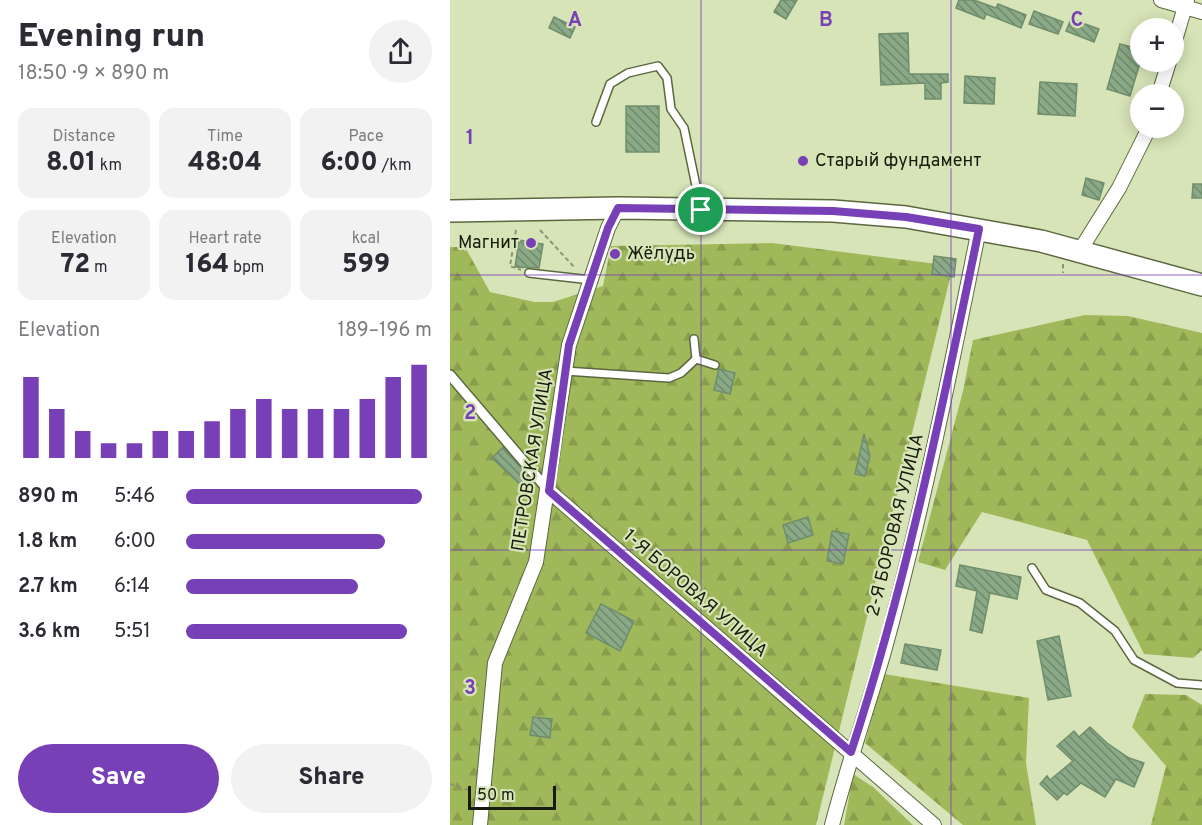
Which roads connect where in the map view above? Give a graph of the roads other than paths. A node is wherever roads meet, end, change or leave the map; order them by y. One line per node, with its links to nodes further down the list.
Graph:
1 (1161, 0): 2 (street)
2 (1186, 3): 3 (street); 4 (street)
3 (1202, 12)
4 (1182, 18)
5 (596, 122): 8 (lane)
6 (1144, 138): 11 (street)
7 (618, 208): 8 (main road); 9 (main road); 13 (street, ПЕТРОВСКАЯ УЛИЦА)
8 (701, 210): 10 (main road)
9 (450, 211)
10 (979, 229): 11 (main road); 23 (street, 2-Я БОРОВАЯ УЛИЦА)
11 (1079, 252): 14 (main road)
12 (529, 273): 13 (lane)
13 (591, 280): 18 (street, ПЕТРОВСКАЯ УЛИЦА)
14 (1202, 285)
15 (694, 339): 16 (lane)
16 (696, 359): 17 (lane); 18 (lane)
17 (715, 365)
18 (565, 370): 20 (street, ПЕТРОВСКАЯ УЛИЦА)
19 (450, 375): 20 (street, 1-Я БОРОВАЯ УЛИЦА)
20 (549, 491): 23 (street, 1-Я БОРОВАЯ УЛИЦА); 24 (street, ПЕТРОВСКАЯ УЛИЦА)
21 (1032, 568): 22 (lane)
22 (1202, 685)
23 (851, 752): 25 (street, 2-Я БОРОВАЯ УЛИЦА); 26 (street, 1-Я БОРОВАЯ УЛИЦА)
24 (480, 825)
25 (832, 825)
26 (934, 825)

